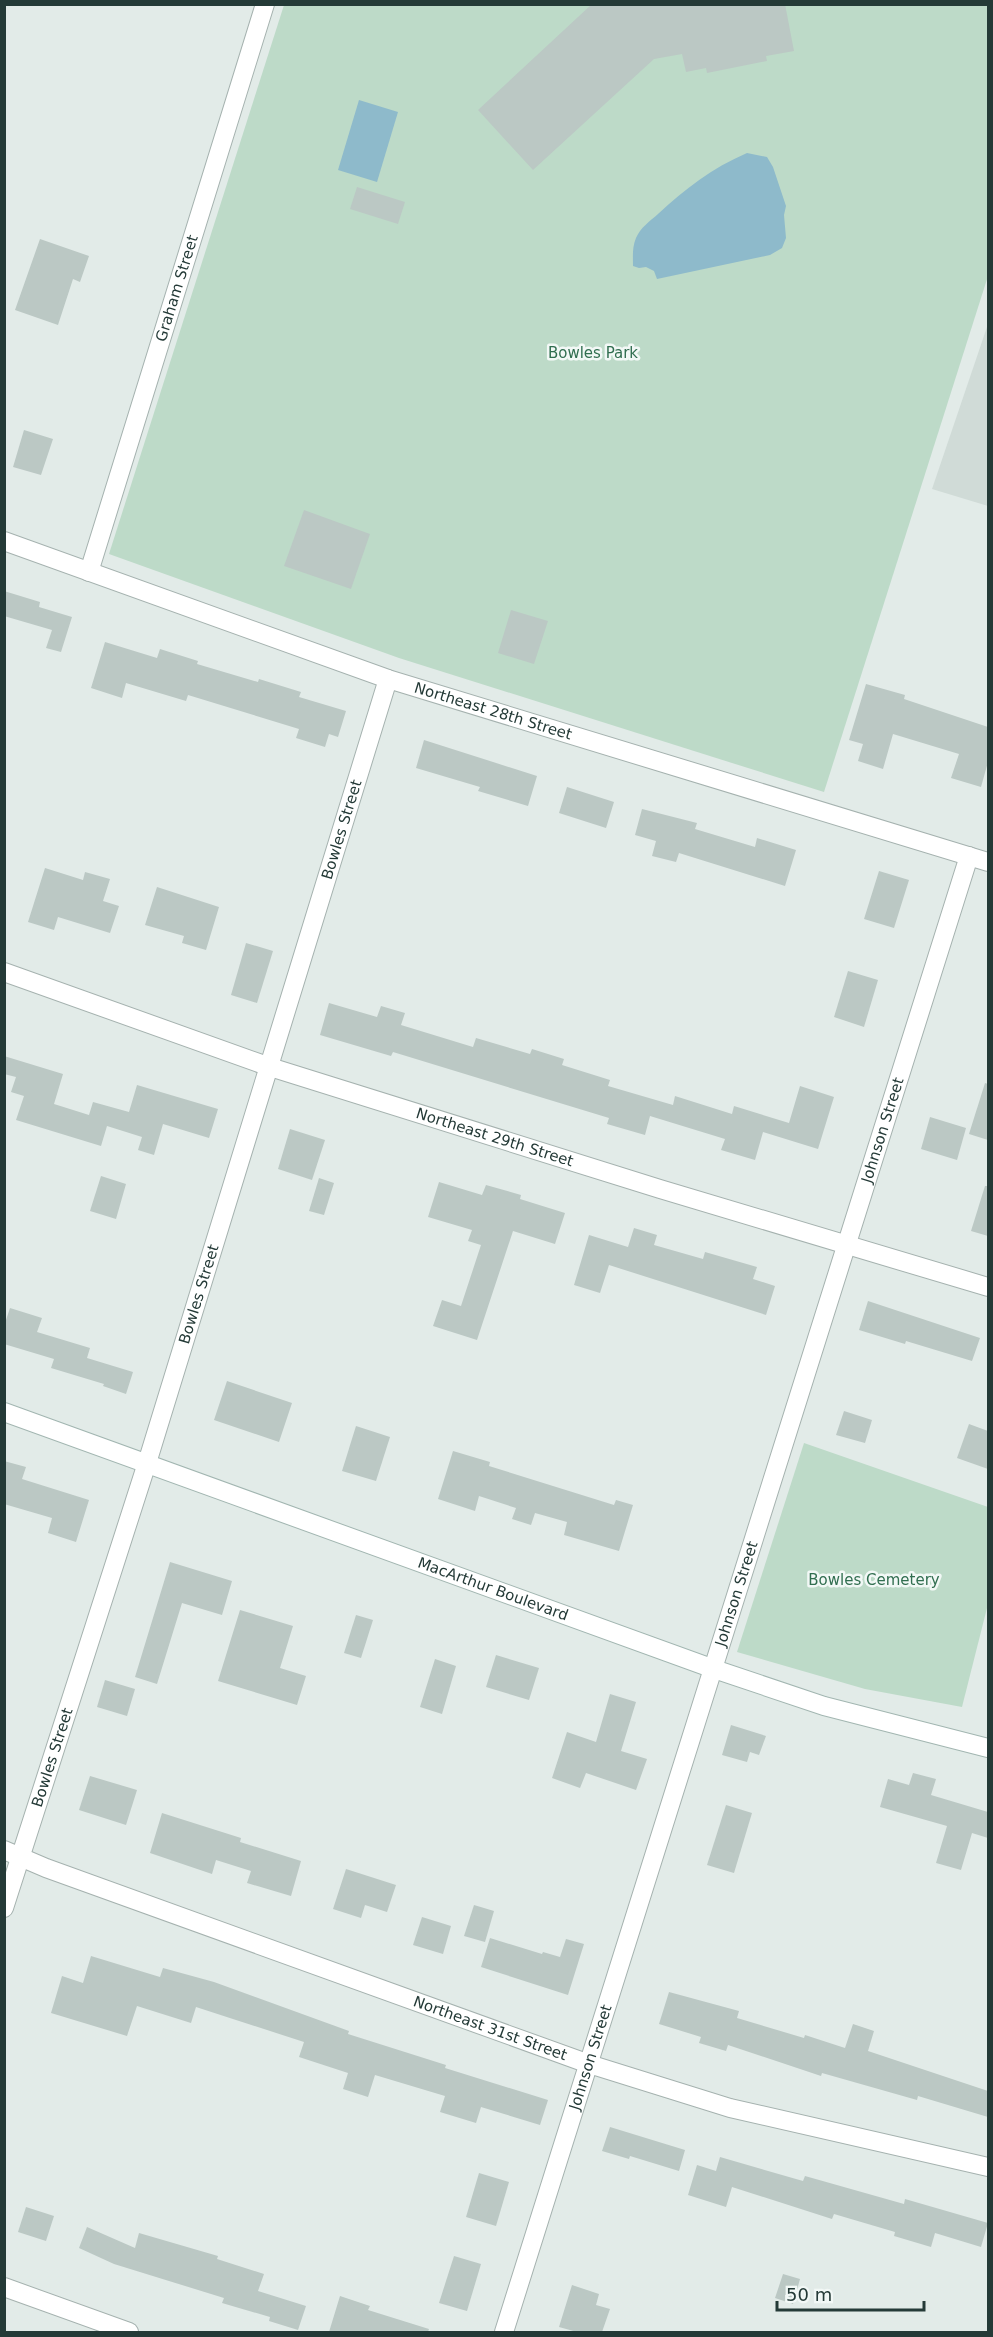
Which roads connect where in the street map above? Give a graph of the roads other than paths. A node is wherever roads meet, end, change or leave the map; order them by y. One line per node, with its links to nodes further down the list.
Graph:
1 (265, 4): 3 (street, Graham Street)
2 (4, 541): 3 (street, Northeast 28th Street)
3 (89, 572): 4 (street, Northeast 28th Street)
4 (388, 679): 5 (street, Northeast 28th Street); 8 (street, Bowles Street)
5 (969, 856): 6 (street, Northeast 28th Street); 9 (street, Johnson Street)
6 (988, 862)
7 (4, 972): 8 (street, Northeast 29th Street)
8 (270, 1067): 9 (street, Northeast 29th Street); 12 (street, Bowles Street)
9 (846, 1245): 10 (street, Northeast 29th Street); 13 (street, Johnson Street)
10 (988, 1287)
11 (4, 1412): 12 (street, MacArthur Boulevard)
12 (147, 1463): 13 (street, MacArthur Boulevard); 15 (street, Bowles Street)
13 (714, 1669): 14 (street, MacArthur Boulevard); 17 (street, Johnson Street)
14 (988, 1748)
15 (13, 1853): 16 (street, Bowles Street); 17 (street, Northeast 31st Street)
16 (4, 1908)
17 (589, 2064): 18 (street, Northeast 31st Street); 21 (street, Johnson Street)
18 (988, 2167)
19 (4, 2287): 20 (street)
20 (129, 2332)
21 (504, 2332)

